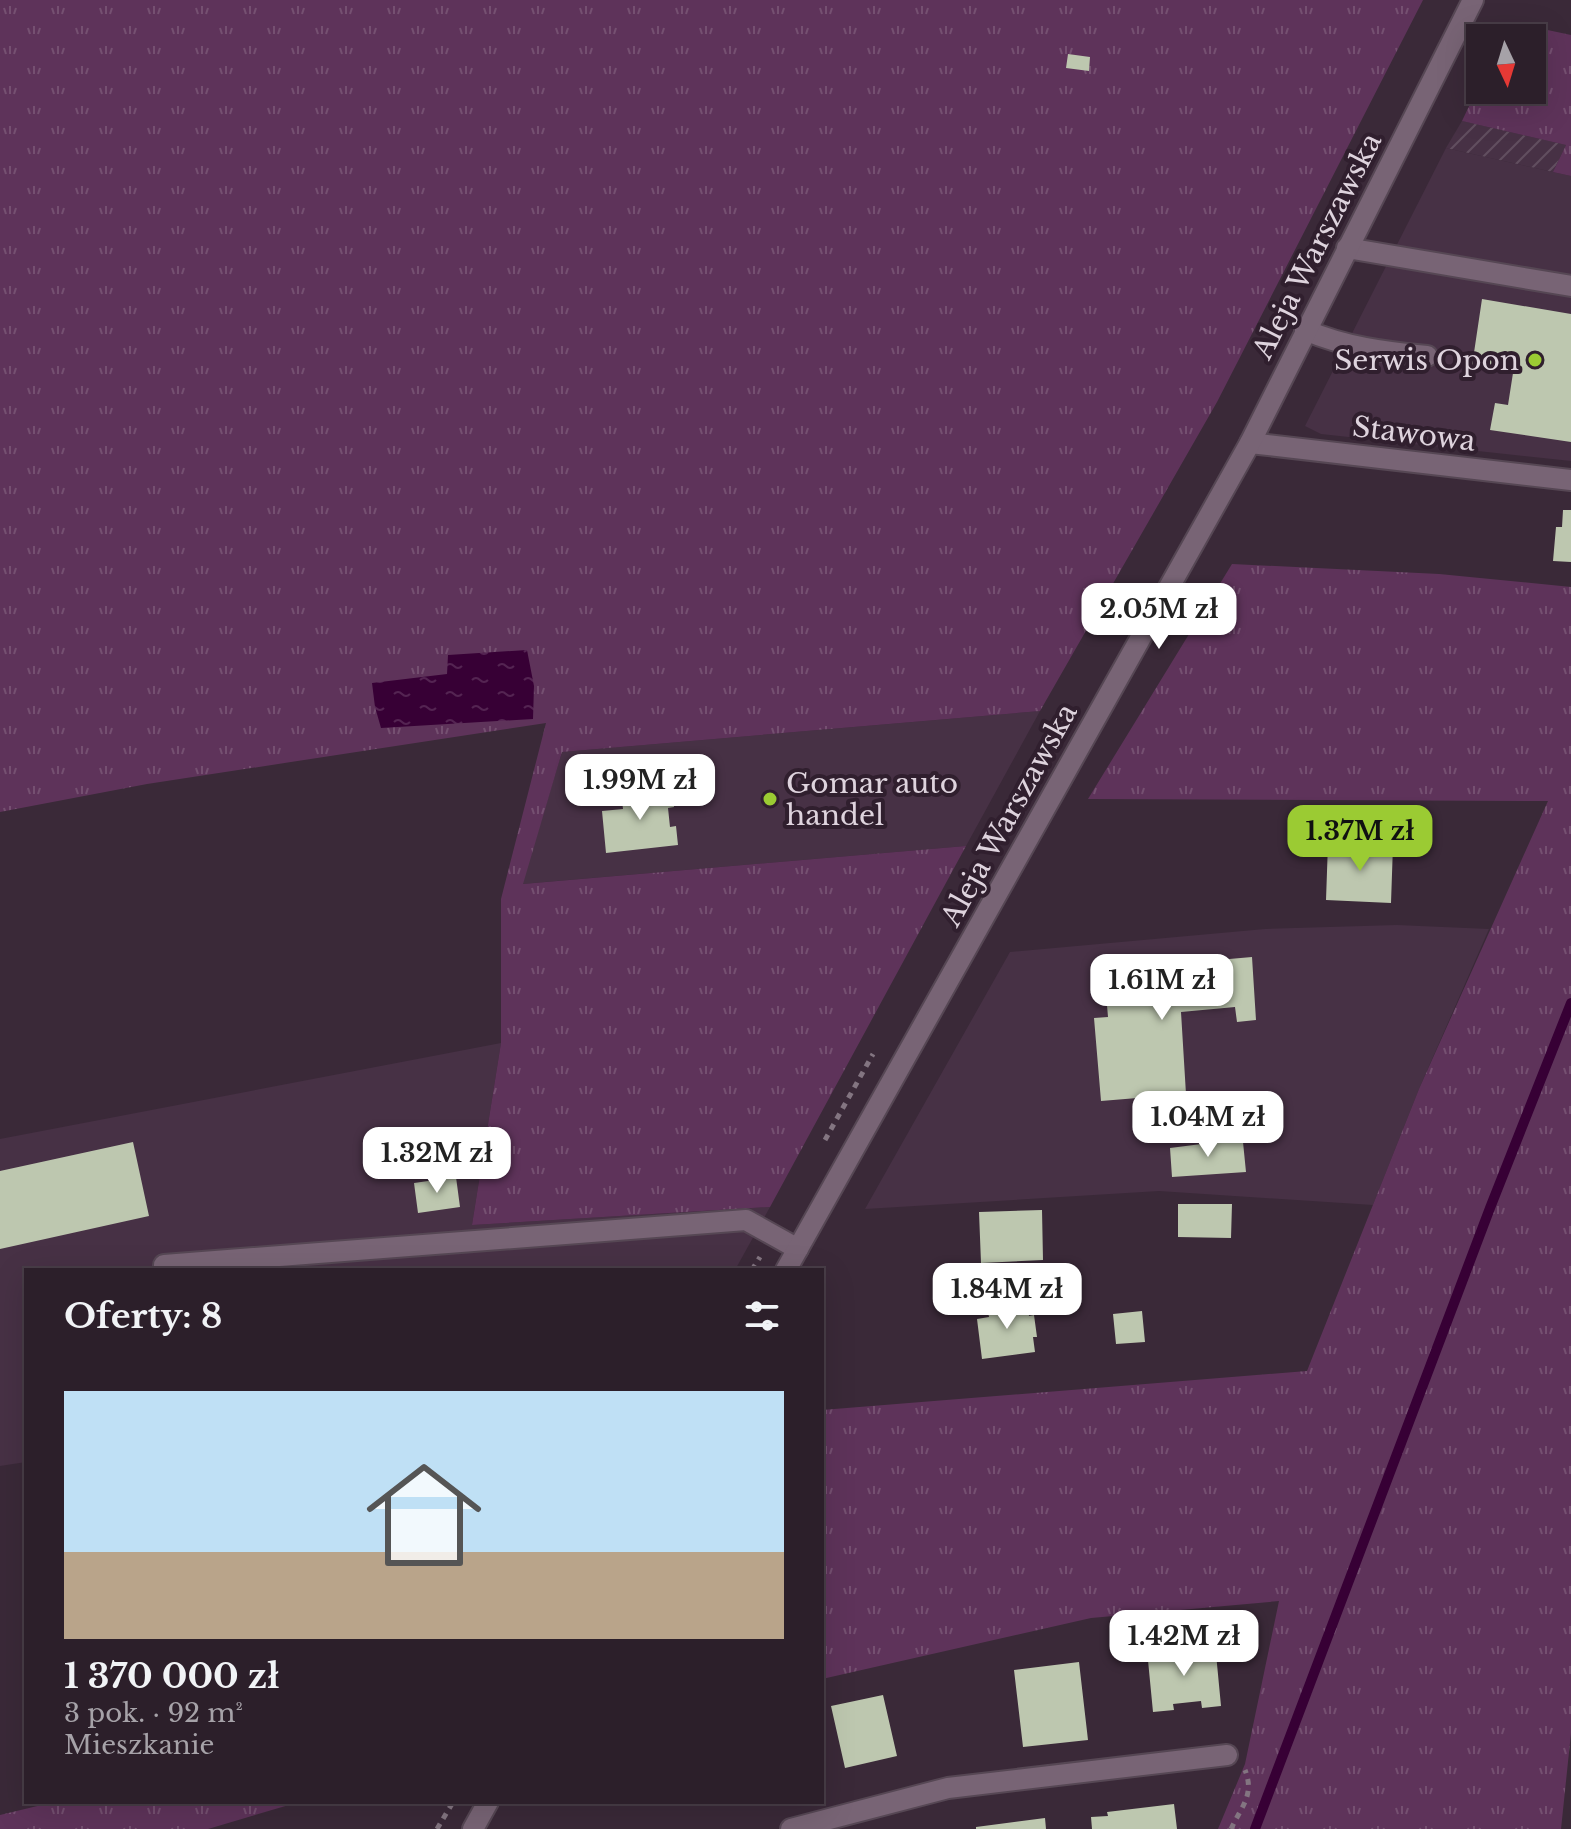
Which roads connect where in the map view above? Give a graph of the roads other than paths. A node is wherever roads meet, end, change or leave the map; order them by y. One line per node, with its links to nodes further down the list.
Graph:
1 (1473, 0): 2 (street, Aleja Warszawska)
2 (1347, 248): 3 (street); 4 (street, Aleja Warszawska)
3 (1571, 286)
4 (1305, 330): 5 (street); 6 (street, Aleja Warszawska)
5 (1427, 356)
6 (1250, 443): 7 (street, Stawowa); 8 (street, Aleja Warszawska)
7 (1571, 480)
8 (798, 1249): 9 (street); 10 (street, Aleja Warszawska)
9 (164, 1265)
10 (787, 1268)
11 (1227, 1755): 14 (street)
12 (487, 1804): 13 (street)
13 (473, 1829)
14 (791, 1829)

